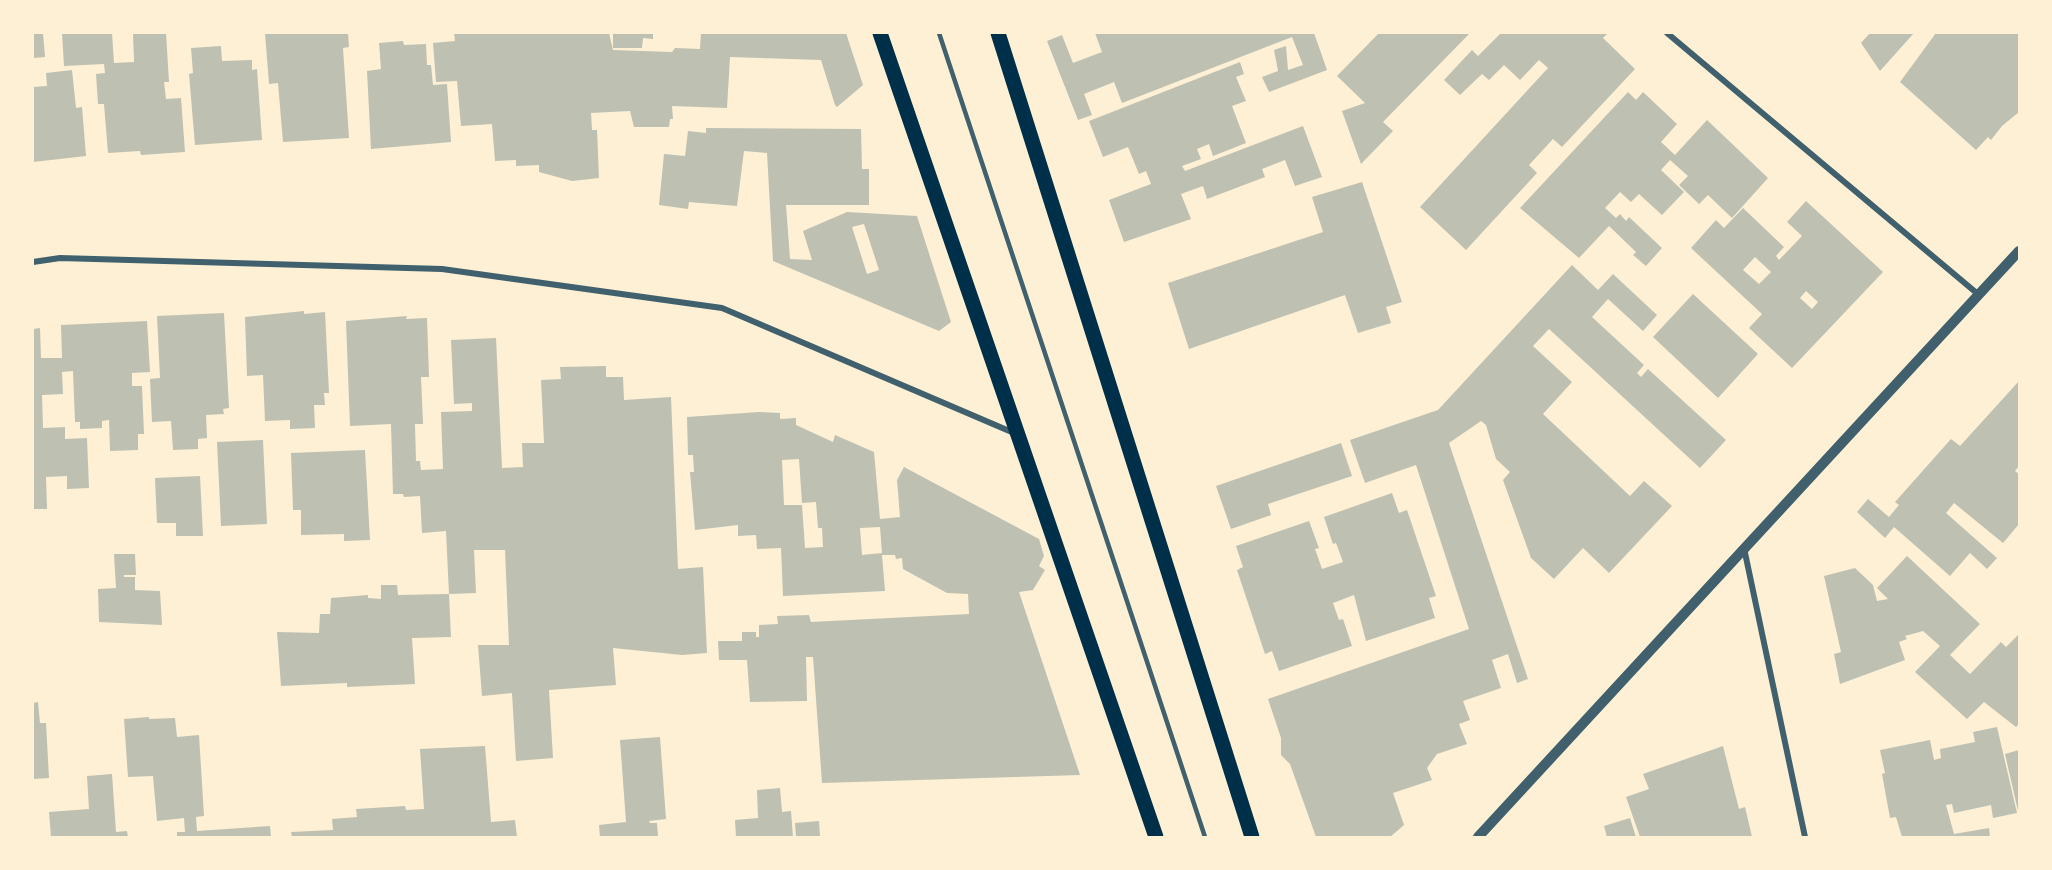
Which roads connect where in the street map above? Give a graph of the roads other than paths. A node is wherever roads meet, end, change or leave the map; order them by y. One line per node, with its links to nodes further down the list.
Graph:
1 (880, 33): 8 (main road)
2 (939, 33): 11 (lane)
3 (998, 33): 12 (main road)
4 (1667, 33): 7 (street)
5 (2019, 251): 7 (street)
6 (33, 262): 8 (street)
7 (1979, 296): 9 (street)
8 (1017, 434): 10 (main road)
9 (1743, 548): 13 (street); 14 (street)
10 (1156, 837)
11 (1205, 837)
12 (1252, 837)
13 (1478, 837)
14 (1805, 837)

